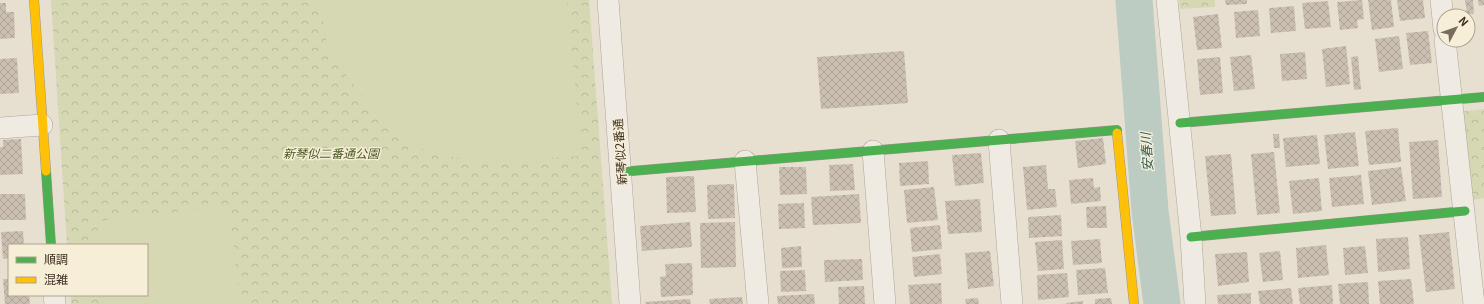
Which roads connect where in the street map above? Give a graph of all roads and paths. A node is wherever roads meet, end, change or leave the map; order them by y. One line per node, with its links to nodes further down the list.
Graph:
1 (34, 0): 8 (street)
2 (608, 0): 13 (street, 新琴似2番通)
3 (1167, 0): 7 (street)
4 (1446, 48): 6 (street)
5 (1484, 97): 6 (street)
6 (1452, 100): 7 (street); 14 (street)
7 (1180, 123): 15 (street)
8 (42, 125): 9 (street); 16 (street)
9 (0, 128)
10 (999, 140): 11 (street); 20 (street); 21 (street)
11 (873, 151): 12 (street); 19 (street)
12 (745, 161): 13 (street); 18 (street)
13 (620, 172): 17 (street, 新琴似2番通)
14 (1465, 211): 15 (street); 23 (street)
15 (1191, 237): 22 (street)
16 (51, 244)
17 (630, 304)
18 (758, 304)
19 (884, 304)
20 (1012, 304)
21 (1134, 304)
22 (1195, 304)
23 (1474, 304)

